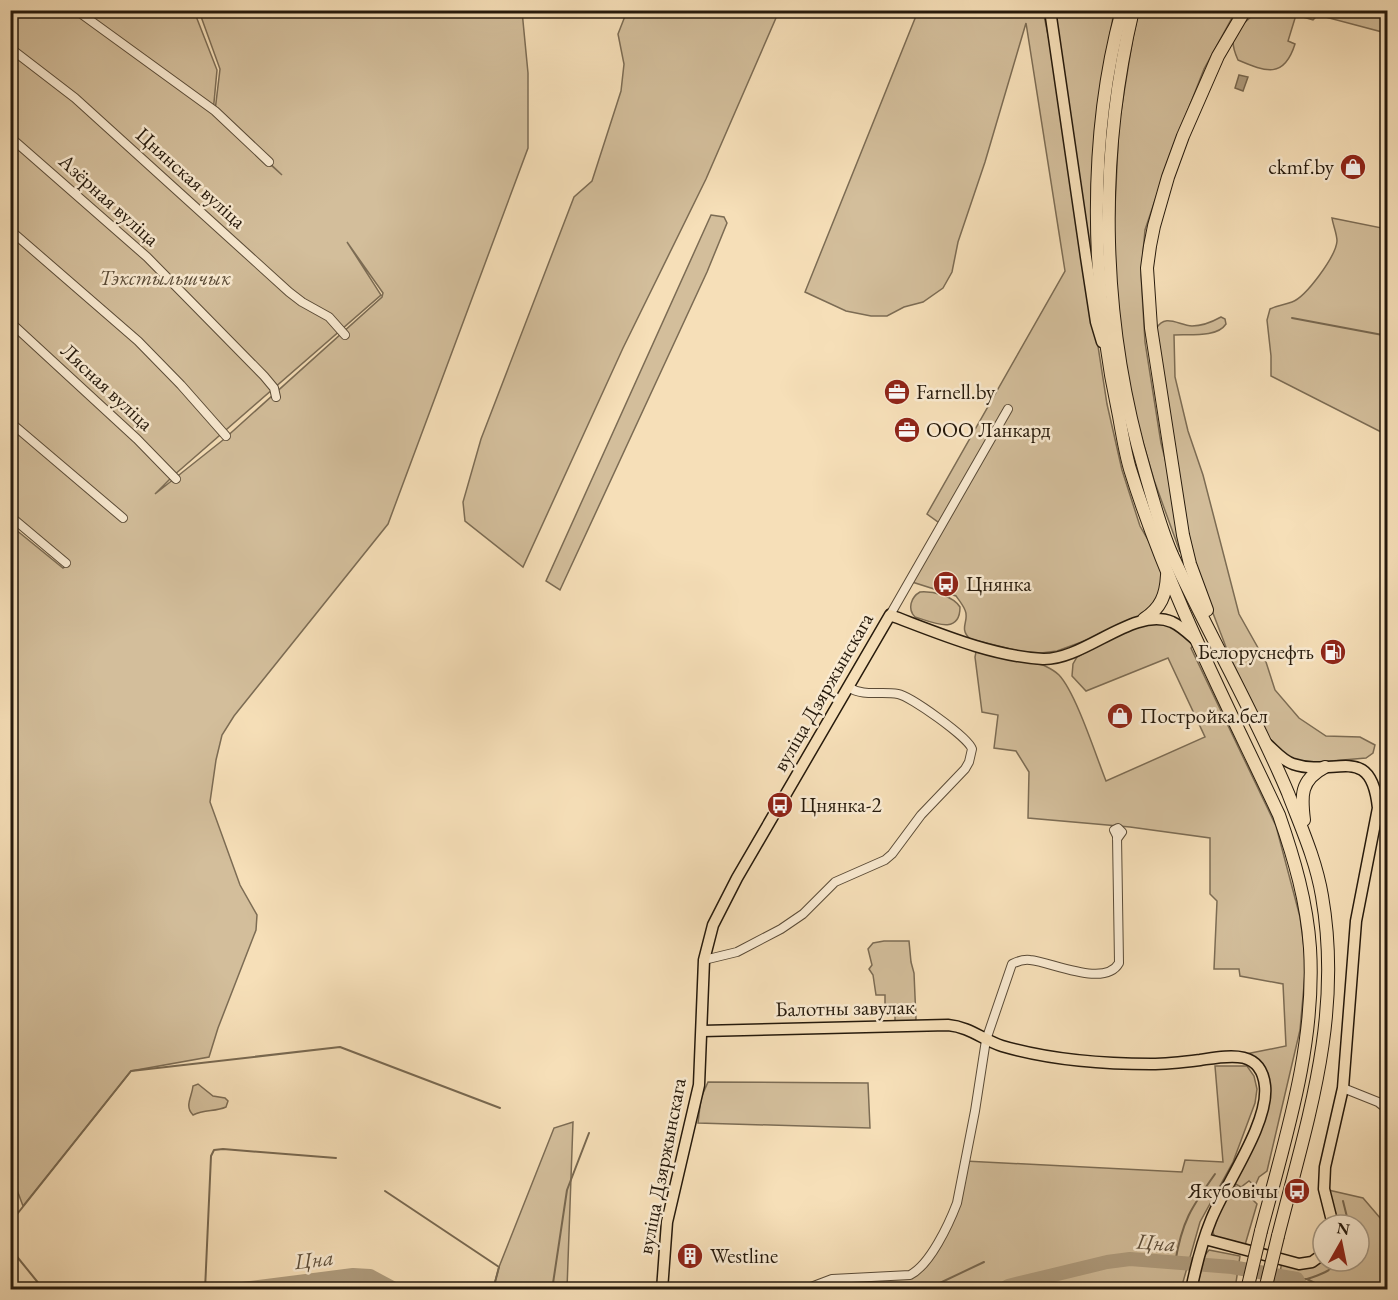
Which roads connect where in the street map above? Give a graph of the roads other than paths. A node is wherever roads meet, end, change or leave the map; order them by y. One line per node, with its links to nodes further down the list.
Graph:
1 (76, 10): 8 (street)
2 (1050, 10): 12 (main road)
3 (1122, 10): 12 (highway)
4 (1133, 10): 26 (highway)
5 (1245, 10): 26 (highway)
6 (10, 48): 11 (street, Цнянская вуліца)
7 (10, 137): 13 (street, Азёрная вуліца)
8 (269, 162)
9 (10, 230): 16 (street)
10 (10, 322): 17 (street, Лясная вуліца)
11 (345, 336)
12 (1108, 366): 21 (highway)
13 (276, 397)
14 (1008, 409): 22 (street, вуліца Дзяржынскага)
15 (10, 422): 19 (street)
16 (226, 436)
17 (176, 480)
18 (10, 516): 20 (street)
19 (123, 518)
20 (66, 563)
21 (1167, 573): 23 (highway); 24 (highway)
22 (890, 615): 23 (main road); 25 (main road, вуліца Дзяржынскага)
23 (1144, 619): 24 (main road)
24 (1197, 641): 42 (highway, bridge)
25 (848, 687): 31 (main road, вуліца Дзяржынскага); 31 (street)
26 (1239, 688): 27 (highway)
27 (1267, 744): 28 (main road); 29 (highway)
28 (1324, 767): 29 (highway); 34 (main road)
29 (1305, 837): 43 (highway, bridge)
30 (1117, 839): 33 (street)
31 (704, 960): 32 (main road, вуліца Дзяржынскага)
32 (702, 1031): 33 (main road, Балотны завулак); 40 (main road, вуліца Дзяржынскага)
33 (986, 1040): 37 (main road, Балотны завулак); 41 (street)
34 (1343, 1088): 35 (street); 36 (main road)
35 (1388, 1110)
36 (1330, 1213)
37 (1205, 1239): 38 (main road); 39 (main road, Балотны завулак)
38 (1311, 1262)
39 (1192, 1284)
40 (662, 1290)
41 (802, 1290)
42 (1246, 1290)
43 (1265, 1290)

